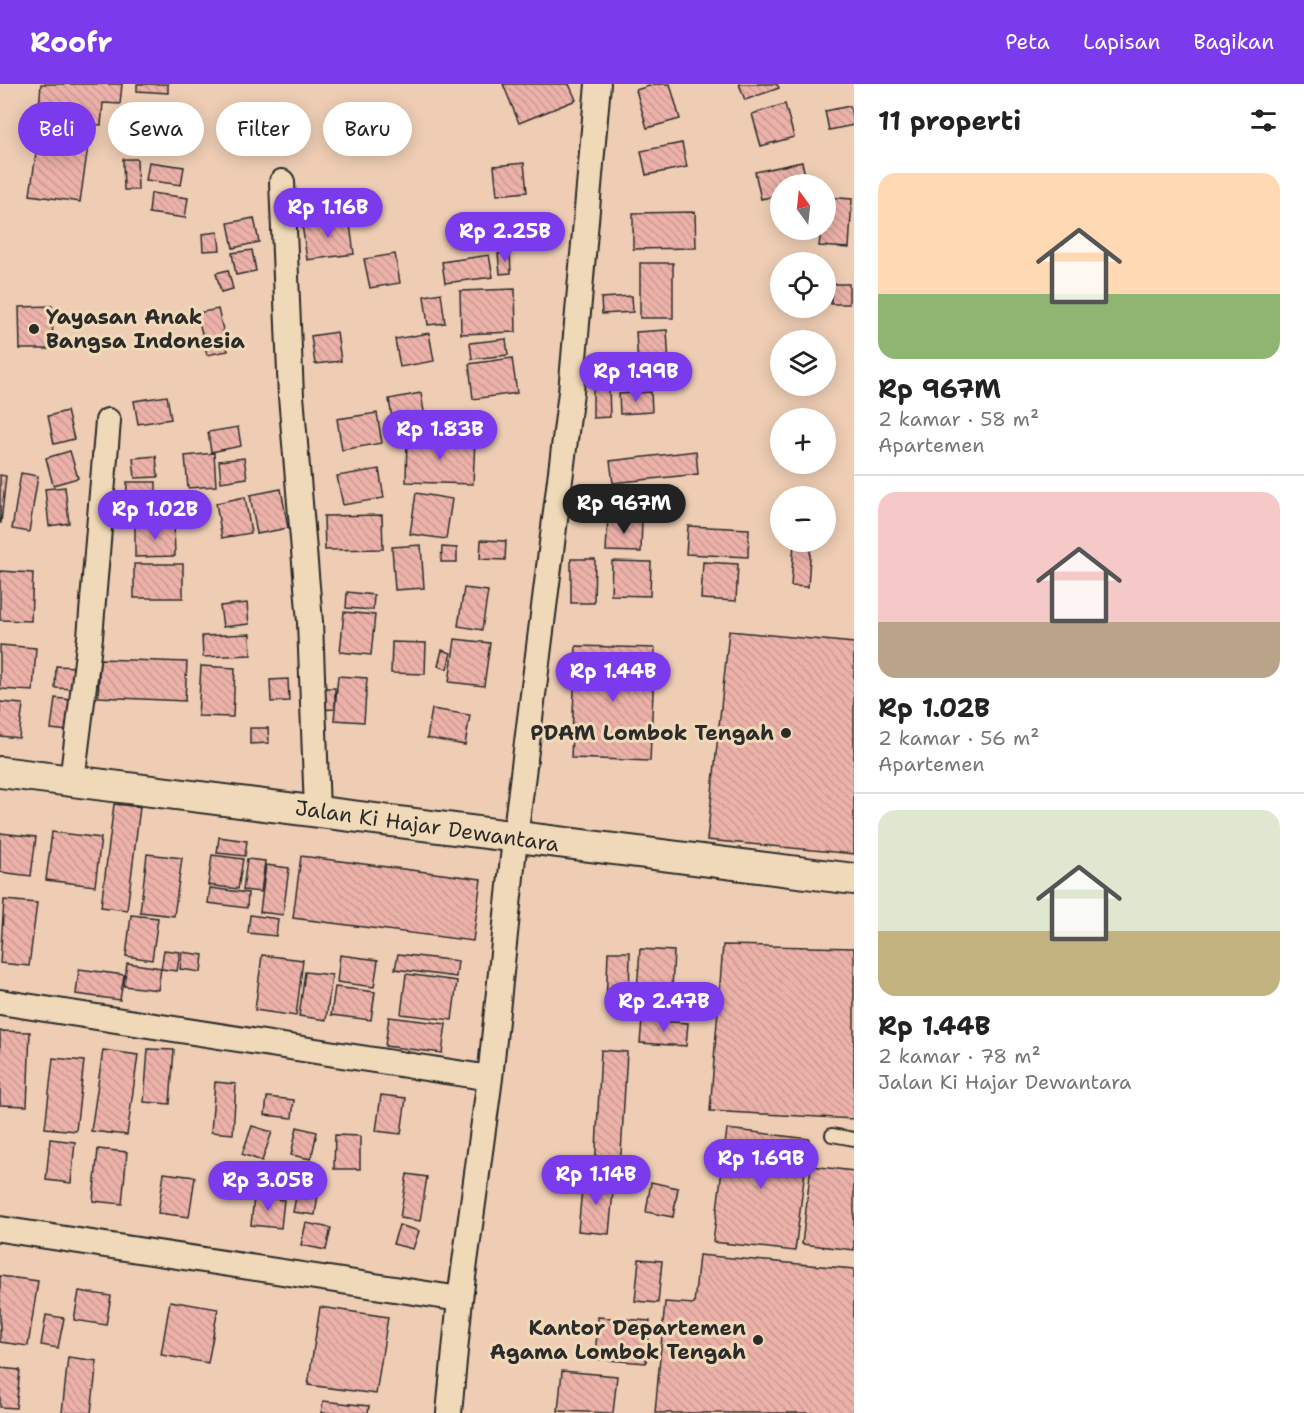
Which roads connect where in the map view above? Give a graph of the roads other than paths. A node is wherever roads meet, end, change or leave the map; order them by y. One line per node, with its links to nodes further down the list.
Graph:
1 (598, 84): 7 (street)
2 (282, 182): 6 (street)
3 (108, 422): 5 (street)
4 (0, 772): 5 (street, Jalan Ki Hajar Dewantara)
5 (72, 781): 6 (street, Jalan Ki Hajar Dewantara)
6 (317, 811): 7 (street, Jalan Ki Hajar Dewantara)
7 (515, 838): 8 (street, Jalan Ki Hajar Dewantara); 10 (street)
8 (854, 879)
9 (0, 1002): 10 (street)
10 (490, 1078): 14 (street)
11 (832, 1135): 12 (lane)
12 (854, 1139)
13 (0, 1229): 14 (street)
14 (460, 1299): 15 (street)
15 (449, 1413)

